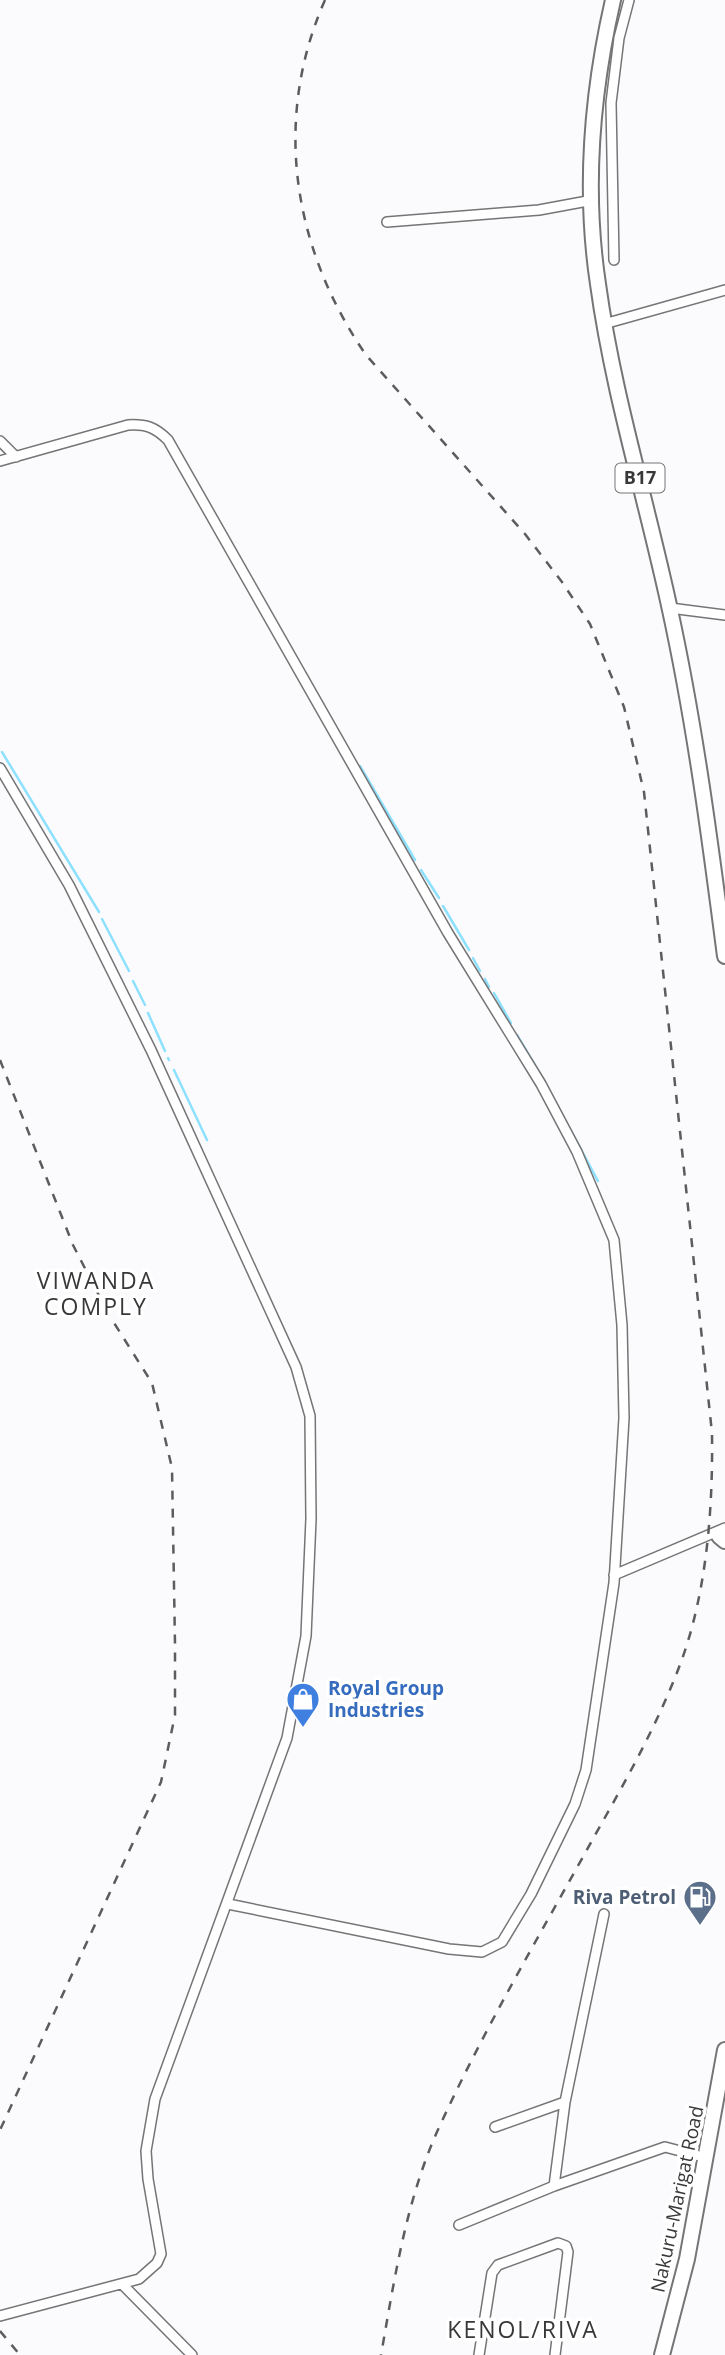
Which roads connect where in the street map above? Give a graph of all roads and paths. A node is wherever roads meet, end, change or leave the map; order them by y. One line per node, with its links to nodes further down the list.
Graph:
1 (613, 0): 3 (main road, B17)
2 (629, 0): 5 (street)
3 (593, 200): 4 (street); 7 (main road, B17)
4 (387, 222)
5 (614, 260)
6 (725, 290): 7 (street)
7 (604, 324): 11 (main road, B17)
8 (0, 441): 9 (street)
9 (16, 457): 10 (street); 16 (street)
10 (0, 461)
11 (670, 608): 12 (street); 14 (main road, B17)
12 (723, 616)
13 (0, 768): 17 (street)
14 (725, 956)
15 (722, 1533): 16 (street)
16 (614, 1575): 17 (street)
17 (228, 1904): 26 (street)
18 (604, 1914): 21 (street)
19 (725, 2050): 20 (main road, Nakuru-Marigat Road)
20 (723, 2078): 23 (main road, Nakuru-Marigat Road)
21 (565, 2102): 22 (street); 24 (street)
22 (495, 2127)
23 (707, 2158): 24 (street); 31 (main road, Nakuru-Marigat Road)
24 (554, 2186): 25 (street)
25 (459, 2225)
26 (122, 2284): 27 (street); 28 (street)
27 (0, 2316)
28 (192, 2355)
29 (479, 2355): 30 (street)
30 (555, 2355)
31 (662, 2355)

